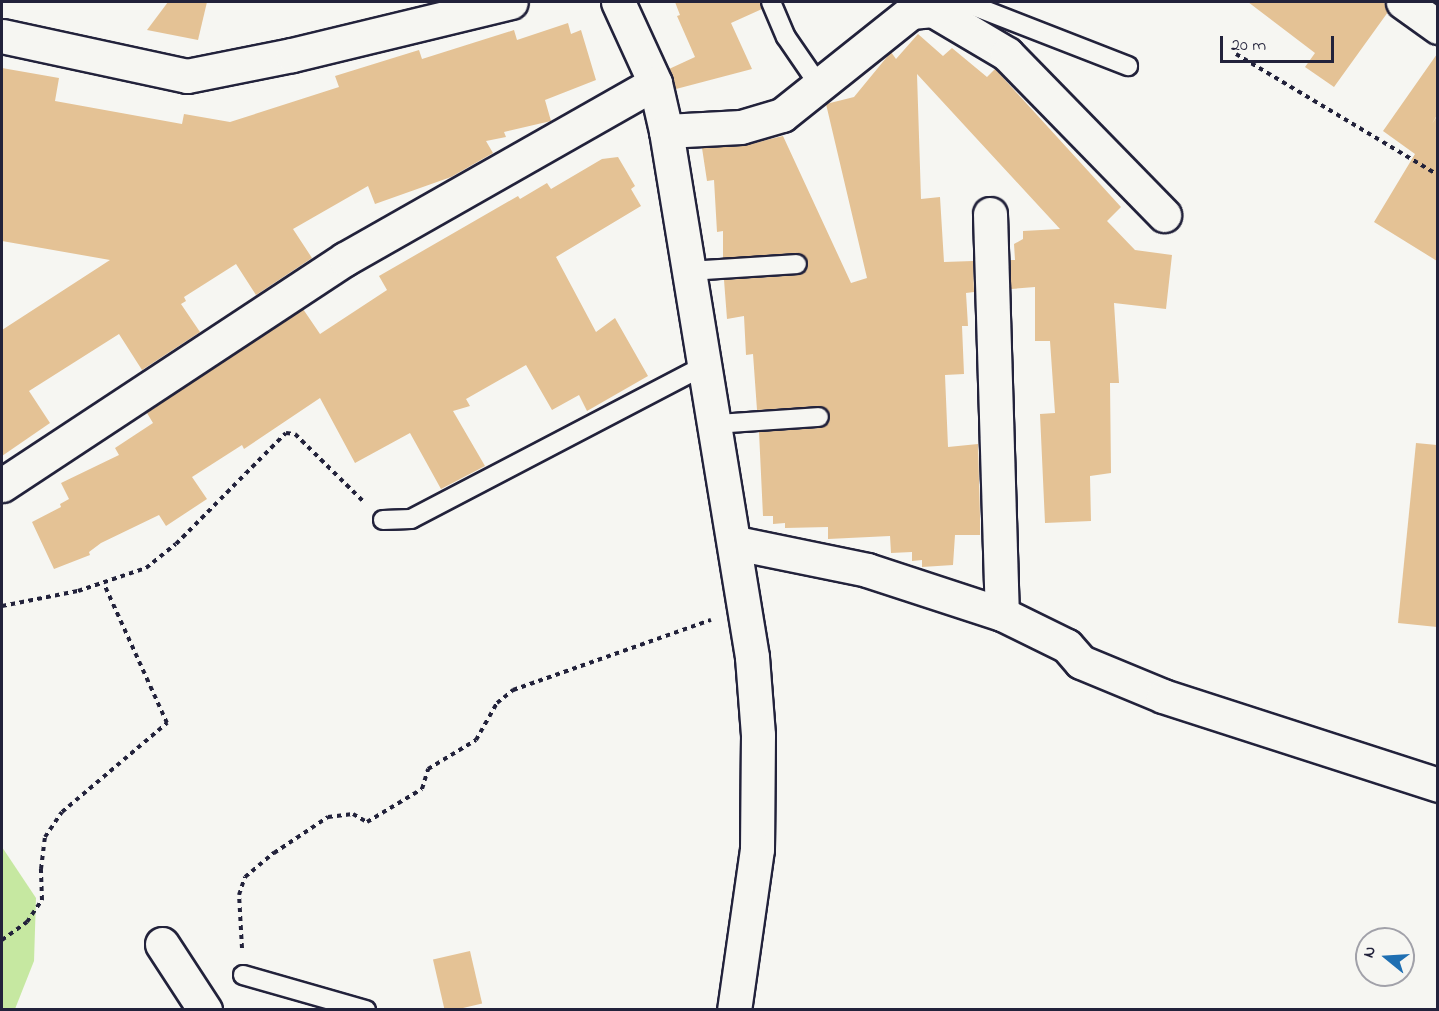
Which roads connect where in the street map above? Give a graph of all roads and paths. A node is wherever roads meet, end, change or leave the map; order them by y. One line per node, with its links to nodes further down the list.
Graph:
1 (511, 2): 7 (street)
2 (618, 2): 10 (street)
3 (771, 2): 11 (lane)
4 (1403, 2): 6 (street)
5 (938, 4): 9 (lane); 11 (street); 15 (street)
6 (1437, 27)
7 (2, 36)
8 (1236, 54): 13 (path)
9 (1128, 66)
10 (655, 83): 12 (street); 21 (street)
11 (819, 85): 12 (street)
12 (666, 131): 17 (street)
13 (1437, 175)
14 (990, 214): 27 (street)
15 (1164, 215)
16 (797, 264): 17 (lane)
17 (690, 271): 18 (street)
18 (706, 364): 20 (street); 22 (lane)
19 (819, 417): 20 (lane)
20 (716, 424): 23 (street)
21 (2, 485)
22 (383, 520): 24 (path)
23 (736, 543): 25 (street); 27 (street)
24 (104, 584): 26 (path); 29 (path)
25 (745, 605): 31 (path); 34 (street)
26 (2, 606)
27 (1002, 614): 28 (street)
28 (1437, 785)
29 (2, 940)
30 (162, 944): 32 (street)
31 (243, 975): 33 (lane)
32 (205, 1010)
33 (366, 1010)
34 (734, 1010)

